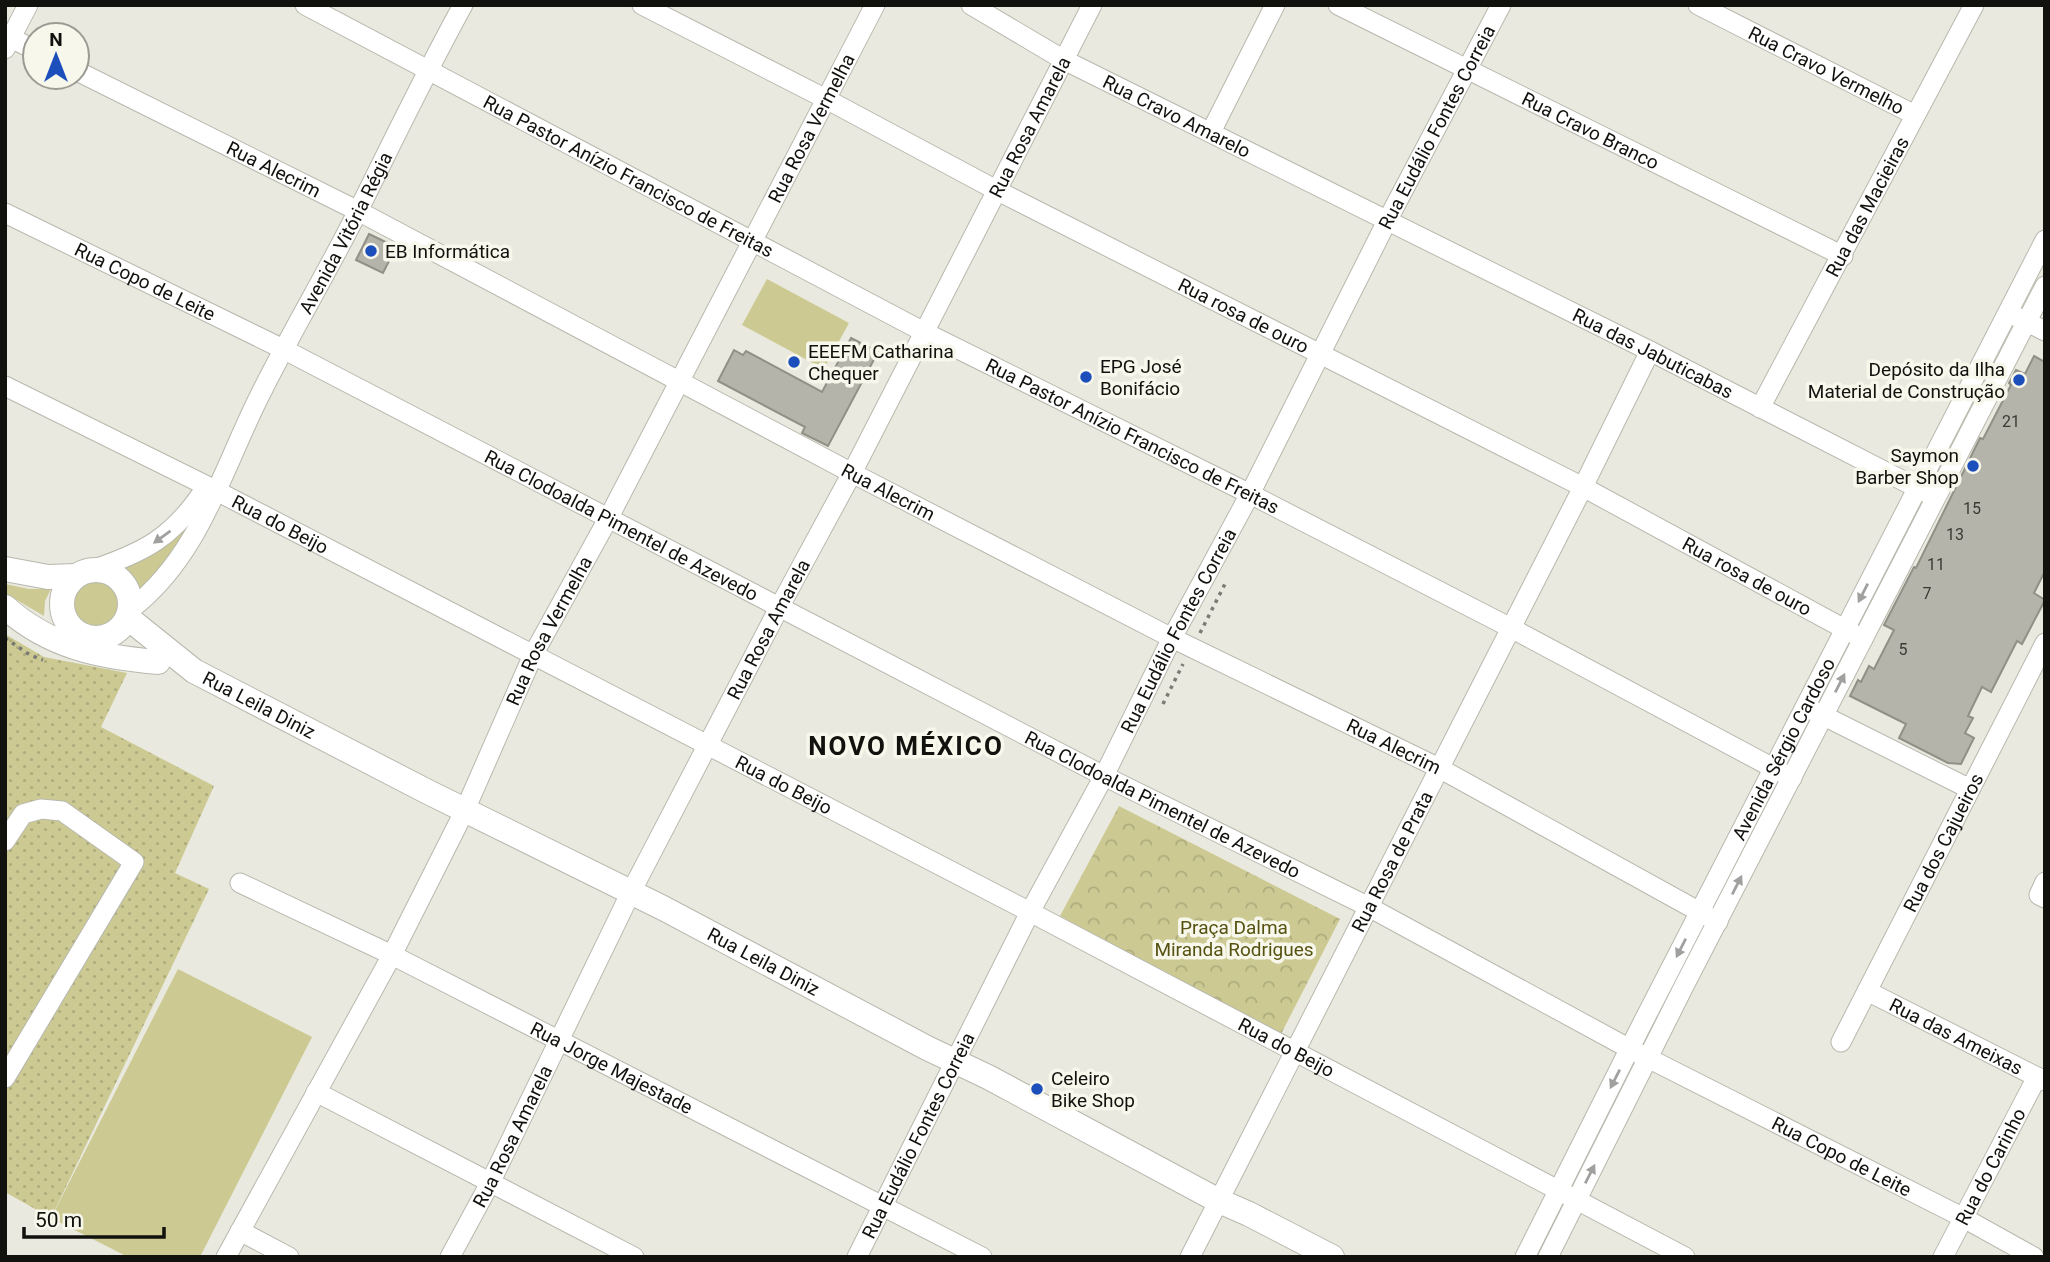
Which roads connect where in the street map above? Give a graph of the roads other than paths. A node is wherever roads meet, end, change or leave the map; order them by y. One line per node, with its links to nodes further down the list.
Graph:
1 (28, 5): 13 (street)
2 (305, 5): 15 (street, Rua Pastor Anízio Francisco de Freitas)
3 (463, 5): 15 (street, Avenida Vitória Régia)
4 (642, 5): 18 (street, Rua rosa de ouro)
5 (875, 5): 18 (street, Rua Rosa Vermelha)
6 (971, 5): 14 (street, Rua Cravo Amarelo)
7 (1092, 5): 14 (street, Rua Rosa Amarela)
8 (1275, 5): 20 (street)
9 (1338, 5): 16 (street, Rua Cravo Branco)
10 (1501, 5): 16 (street, Rua Eudálio Fontes Correia)
11 (1698, 5): 19 (street, Rua Cravo Vermelho)
12 (1974, 5): 19 (street, Rua das Macieiras)
13 (7, 41)
14 (1064, 60): 20 (street, Rua Cravo Amarelo); 21 (street, Rua Rosa Amarela)
15 (428, 69): 22 (street, Avenida Vitória Régia); 26 (street, Rua Pastor Anízio Francisco de Freitas)
16 (1466, 69): 24 (street, Rua Eudálio Fontes Correia); 27 (street, Rua Cravo Branco)
17 (91, 78): 22 (street, Rua Alecrim)
18 (826, 99): 21 (street, Rua rosa de ouro); 26 (street, Rua Rosa Vermelha)
19 (1915, 115): 27 (street, Rua das Macieiras)
20 (1211, 132): 24 (street, Rua Cravo Amarelo)
21 (998, 191): 32 (street, Rua Rosa Amarela); 35 (street, Rua rosa de ouro)
22 (358, 211): 33 (street, Avenida Vitória Régia); 37 (street, Rua Alecrim)
23 (5, 212): 33 (street, Rua Copo de Leite)
24 (1387, 221): 34 (street, Rua das Jabuticabas); 35 (street, Rua Eudálio Fontes Correia)
25 (2045, 240): 29 (street, Avenida Sérgio Cardoso)
26 (752, 242): 32 (street, Rua Pastor Anízio Francisco de Freitas); 37 (street, Rua Rosa Vermelha)
27 (1843, 256): 40 (street, Rua das Macieiras)
28 (2045, 286): 30 (street, Avenida Sérgio Cardoso)
29 (2007, 313): 30 (street); 36 (street, Avenida Sérgio Cardoso)
30 (2026, 322): 31 (street); 38 (street, Avenida Sérgio Cardoso)
31 (2045, 331)
32 (924, 332): 41 (street, Rua Rosa Amarela); 45 (street, Rua Pastor Anízio Francisco de Freitas)
33 (283, 349): 43 (street, Avenida Vitória Régia); 47 (street, Rua Clodoalda Pimentel de Azevedo)
34 (1650, 351): 40 (street, Rua das Jabuticabas); 42 (street, Rua Rosa de Prata)
35 (1320, 355): 42 (street, Rua rosa de ouro); 45 (street, Rua Eudálio Fontes Correia)
36 (1975, 375): 38 (street); 44 (street, Avenida Sérgio Cardoso)
37 (679, 381): 41 (street, Rua Alecrim); 47 (street, Rua Rosa Vermelha)
38 (1994, 385): 46 (street, Avenida Sérgio Cardoso)
39 (5, 386): 43 (street, Rua do Beijo)
40 (1760, 408): 44 (street, Rua das Jabuticabas)
41 (852, 473): 53 (street, Rua Rosa Amarela); 59 (street, Rua Alecrim)
42 (1583, 487): 56 (street, Rua Rosa de Prata); 57 (street, Rua rosa de ouro)
43 (212, 489): 51 (street, Avenida Vitória Régia, one-way to 51); 55 (street, Avenida Vitória Régia); 62 (street, Rua do Beijo)
44 (1917, 489): 46 (street, Rua das Jabuticabas); 48 (street, Avenida Sérgio Cardoso)
45 (1250, 494): 56 (street, Rua Pastor Anízio Francisco de Freitas); 59 (street, Rua Eudálio Fontes Correia)
46 (1936, 498): 50 (street, Avenida Sérgio Cardoso)
47 (608, 517): 53 (street, Rua Clodoalda Pimentel de Azevedo); 62 (street, Rua Rosa Vermelha)
48 (1880, 560): 50 (street); 57 (street, Avenida Sérgio Cardoso, one-way to 57)
49 (5, 569): 51 (main road)
50 (1899, 570): 60 (street, Avenida Sérgio Cardoso)
51 (82, 574): 55 (main road); 58 (main road)
52 (5, 599): 58 (main road, Rua Leila Diniz)
53 (780, 606): 67 (street, Rua Rosa Amarela); 70 (street, Rua Clodoalda Pimentel de Azevedo)
54 (5, 607): 63 (main road)
55 (130, 613): 58 (main road); 64 (main road, Rua Leila Diniz)
56 (1511, 628): 68 (street, Rua Rosa de Prata); 69 (street, Rua Pastor Anízio Francisco de Freitas)
57 (1845, 630): 60 (street, Rua rosa de ouro); 65 (street, Avenida Sérgio Cardoso)
58 (80, 634): 63 (main road, Rua Leila Diniz)
59 (1172, 638): 68 (street, Rua Alecrim); 70 (street, Rua Eudálio Fontes Correia)
60 (1863, 639): 66 (street, Avenida Sérgio Cardoso, one-way to 60)
61 (2043, 652): 72 (street, Rua dos Cajueiros)
62 (533, 655): 67 (street, Rua do Beijo); 73 (street, Rua Rosa Vermelha)
63 (158, 662): 64 (main road, Rua Leila Diniz)
64 (194, 671): 73 (main road, Rua Leila Diniz)
65 (1805, 706): 66 (street); 69 (street, Avenida Sérgio Cardoso)
66 (1824, 716): 71 (street, Avenida Sérgio Cardoso); 72 (street)
67 (708, 745): 76 (street, Rua Rosa Amarela); 78 (street, Rua do Beijo)
68 (1438, 768): 77 (street, Rua Rosa de Prata); 79 (street, Rua Alecrim)
69 (1773, 769): 71 (street, Rua Pastor Anízio Francisco de Freitas); 79 (street, Avenida Sérgio Cardoso)
70 (1104, 776): 77 (street, Rua Clodoalda Pimentel de Azevedo); 78 (street, Rua Eudálio Fontes Correia)
71 (1791, 778): 80 (street, Avenida Sérgio Cardoso, one-way to 71)
72 (1970, 789): 84 (street, Rua dos Cajueiros)
73 (465, 810): 76 (main road, Rua Leila Diniz); 81 (street, Rua Rosa Vermelha)
74 (5, 841): 91 (street)
75 (240, 883): 81 (street, Rua Jorge Majestade)
76 (631, 892): 85 (street, Rua Rosa Amarela); 90 (main road, Rua Leila Diniz)
77 (1367, 906): 87 (street, Rua Clodoalda Pimentel de Azevedo); 88 (street, Rua Rosa de Prata)
78 (1030, 912): 88 (street, Rua do Beijo); 90 (street, Rua Eudálio Fontes Correia)
79 (1699, 913): 80 (street, Rua Alecrim); 82 (street, Avenida Sérgio Cardoso, one-way to 82)
80 (1718, 922): 83 (street, Avenida Sérgio Cardoso)
81 (392, 955): 85 (street, Rua Jorge Majestade); 93 (street, Rua Rosa Vermelha)
82 (1666, 977): 83 (street); 87 (street, Avenida Sérgio Cardoso)
83 (1684, 986): 89 (street, Avenida Sérgio Cardoso)
84 (1867, 991): 86 (street, Rua dos Cajueiros); 92 (street, Rua das Ameixas)
85 (558, 1042): 94 (street, Rua Rosa Amarela); 98 (street, Rua Jorge Majestade)
86 (1840, 1042)
87 (1630, 1049): 89 (street, Rua Copo de Leite); 95 (street, Avenida Sérgio Cardoso, one-way to 95)
88 (1294, 1050): 95 (street, Rua do Beijo); 96 (street, Rua Rosa de Prata)
89 (1649, 1058): 97 (street, Avenida Sérgio Cardoso, one-way to 89); 99 (street, Rua Copo de Leite)
90 (956, 1061): 96 (main road, Rua Leila Diniz); 98 (street, Rua Eudálio Fontes Correia)
91 (5, 1079)
92 (2041, 1079): 99 (street, Rua do Carinho)
93 (316, 1092): 94 (street); 100 (street, Rua Rosa Vermelha)
94 (490, 1182): 103 (street, Rua Rosa Amarela); 104 (street)
95 (1559, 1191): 97 (street, Rua do Beijo); 109 (street, Avenida Sérgio Cardoso)
96 (1217, 1200): 107 (street, Rua Rosa de Prata); 108 (main road, Rua Leila Diniz)
97 (1577, 1200): 110 (street, Avenida Sérgio Cardoso); 111 (street)
98 (884, 1207): 105 (street, Rua Eudálio Fontes Correia); 106 (street, Rua Jorge Majestade)
99 (1962, 1217): 112 (street, Rua do Carinho); 113 (street, Rua Copo de Leite)
100 (240, 1231): 101 (street, Rua Rosa Vermelha); 102 (street)
101 (226, 1257)
102 (289, 1257)
103 (450, 1257)
104 (634, 1257)
105 (857, 1257)
106 (982, 1257)
107 (1190, 1257)
108 (1332, 1257)
109 (1525, 1257)
110 (1548, 1257)
111 (1685, 1257)
112 (1943, 1257)
113 (2034, 1257)

